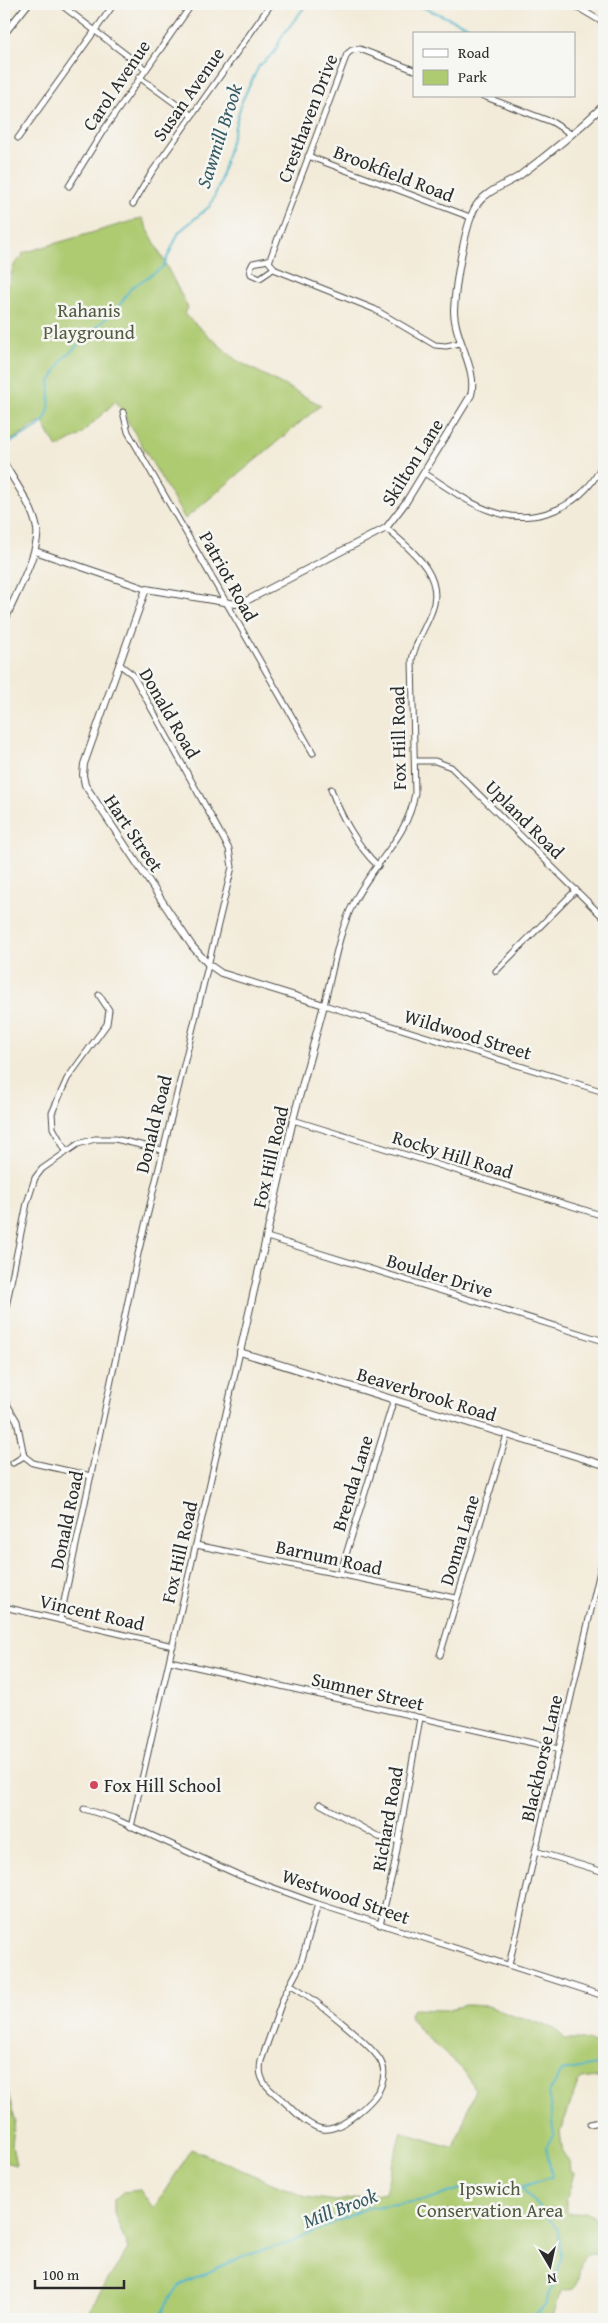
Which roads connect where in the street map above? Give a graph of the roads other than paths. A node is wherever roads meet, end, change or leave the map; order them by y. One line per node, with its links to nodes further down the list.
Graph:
1 (28, 4): 9 (street)
2 (60, 4): 8 (street)
3 (114, 4): 8 (street)
4 (192, 4): 10 (street, Carol Avenue)
5 (272, 4): 15 (street, Susan Avenue)
6 (572, 4): 7 (street)
7 (604, 23)
8 (94, 30): 10 (street); 17 (street)
9 (4, 34)
10 (145, 68): 12 (street, Carol Avenue)
11 (413, 70): 18 (street, Cresthaven Drive)
12 (139, 77): 15 (street); 19 (street, Carol Avenue)
13 (488, 98): 16 (street)
14 (604, 104): 16 (street, Skilton Lane)
15 (191, 115): 20 (street, Susan Avenue)
16 (571, 134): 21 (street, Skilton Lane)
17 (18, 138)
18 (308, 156): 21 (street, Brookfield Road); 22 (street, Cresthaven Drive)
19 (69, 186)
20 (133, 204)
21 (470, 216): 25 (street, Skilton Lane)
22 (268, 260): 23 (street); 23 (street)
23 (273, 269): 25 (street)
24 (604, 308): 26 (street)
25 (460, 343): 30 (street, Skilton Lane)
26 (604, 346)
27 (123, 412): 34 (street, Patriot Road)
28 (604, 463): 30 (street)
29 (4, 464): 32 (street)
30 (424, 473): 31 (street, Skilton Lane)
31 (386, 528): 34 (street, Skilton Lane); 38 (street, Fox Hill Road)
32 (35, 551): 33 (street, Skilton Lane); 35 (street)
33 (146, 589): 34 (street, Skilton Lane); 36 (street, Hart Street)
34 (227, 604): 37 (street, Patriot Road)
35 (4, 623)
36 (119, 664): 43 (street, Donald Road); 43 (street, Hart Street)
37 (313, 753)
38 (416, 760): 40 (street, Fox Hill Road); 41 (street, Upland Road)
39 (331, 789): 40 (street)
40 (378, 866): 46 (street, Fox Hill Road)
41 (576, 890): 42 (street, Upland Road); 44 (street)
42 (604, 918)
43 (208, 964): 46 (street, Hart Street); 50 (street, Donald Road)
44 (496, 971)
45 (100, 995): 51 (street)
46 (324, 1005): 48 (street, Wildwood Street); 49 (street, Fox Hill Road)
47 (604, 1084): 48 (street)
48 (603, 1091)
49 (293, 1120): 52 (street, Rocky Hill Road); 53 (street, Fox Hill Road)
50 (162, 1150): 51 (street); 63 (street, Donald Road)
51 (66, 1151): 54 (street)
52 (604, 1216)
53 (267, 1237): 55 (street, Boulder Drive); 56 (street, Fox Hill Road)
54 (4, 1317)
55 (604, 1341)
56 (240, 1352): 58 (street, Beaverbrook Road); 64 (street, Fox Hill Road)
57 (4, 1398): 60 (street)
58 (394, 1400): 59 (street, Beaverbrook Road); 66 (street, Brenda Lane)
59 (507, 1434): 62 (street, Beaverbrook Road); 67 (street, Donna Lane)
60 (24, 1456): 61 (street); 63 (street)
61 (13, 1463)
62 (604, 1465)
63 (91, 1476): 69 (street, Donald Road)
64 (196, 1545): 66 (street, Barnum Road); 70 (street, Fox Hill Road)
65 (603, 1558): 74 (street, Blackhorse Lane)
66 (340, 1574): 67 (street, Barnum Road)
67 (456, 1598): 71 (street, Donna Lane)
68 (4, 1607): 69 (street, Vincent Road)
69 (60, 1620): 70 (street, Vincent Road)
70 (174, 1646): 72 (street, Fox Hill Road)
71 (440, 1655)
72 (170, 1662): 73 (street, Sumner Street); 77 (street, Fox Hill Road)
73 (420, 1718): 74 (street, Sumner Street); 78 (street, Richard Road)
74 (559, 1749): 79 (street, Blackhorse Lane)
75 (320, 1804): 78 (street)
76 (84, 1808): 77 (street, Westwood Street)
77 (131, 1827): 81 (street, Westwood Street)
78 (399, 1841): 82 (street, Richard Road)
79 (535, 1852): 80 (street); 83 (street, Blackhorse Lane)
80 (604, 1872)
81 (318, 1904): 82 (street, Westwood Street); 84 (street)
82 (380, 1925): 83 (street, Westwood Street)
83 (509, 1965): 85 (street, Westwood Street)
84 (291, 1985): 84 (street)
85 (604, 1996)
86 (604, 2121): 87 (street)
87 (590, 2124)

